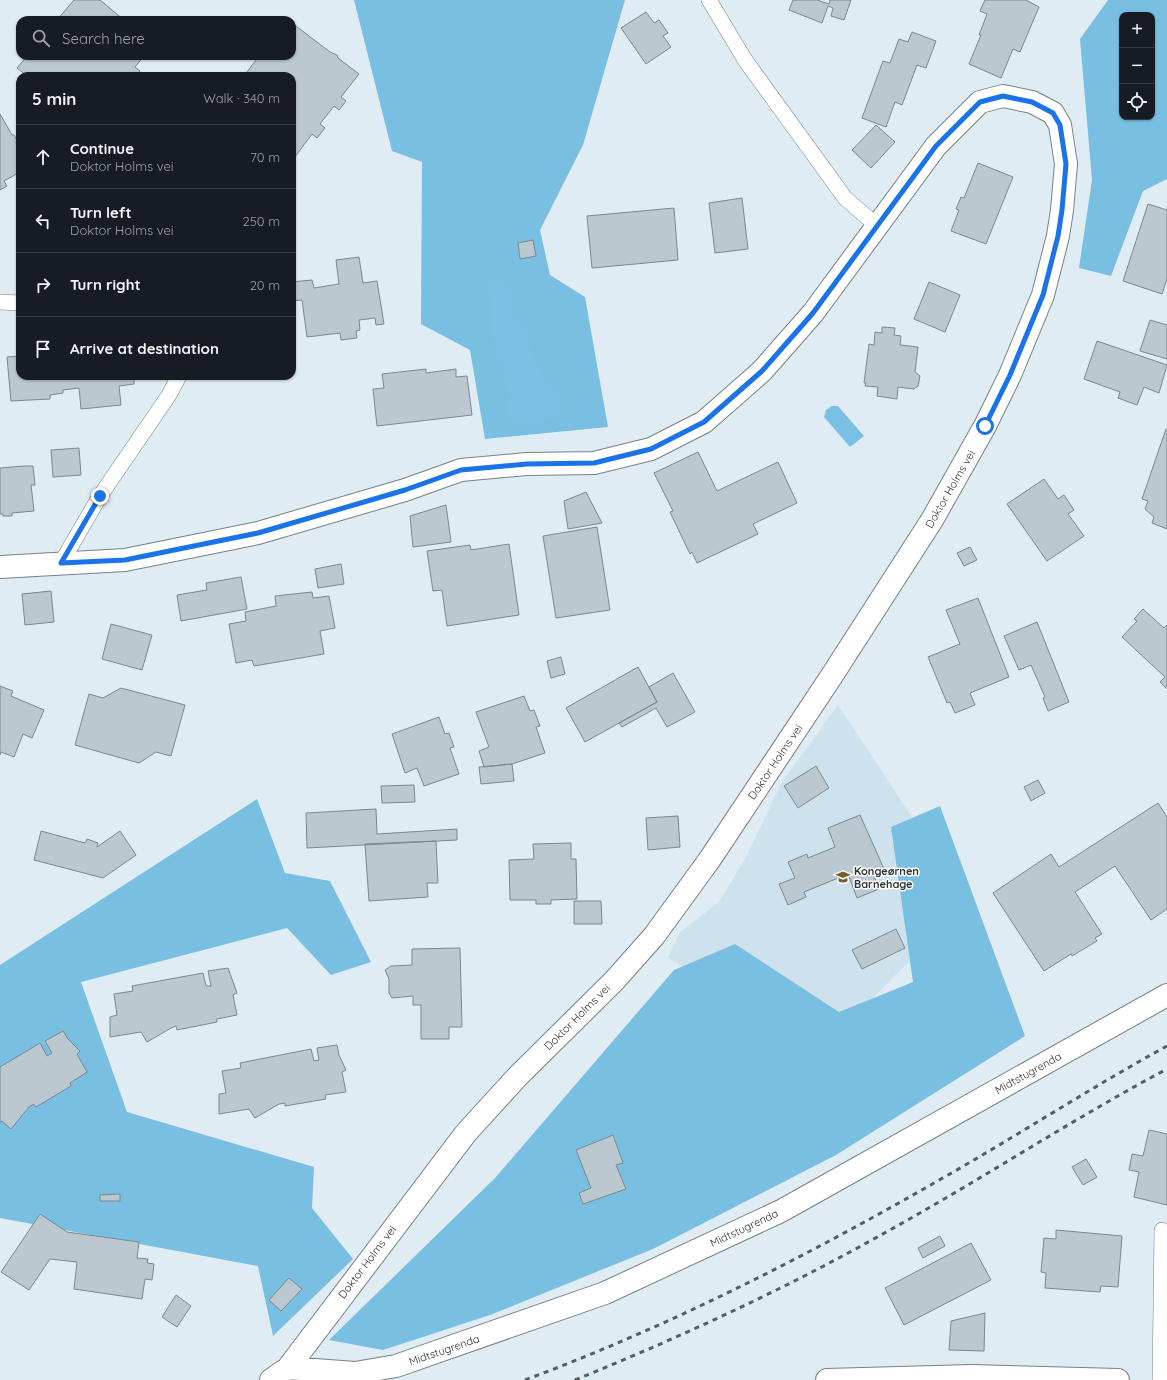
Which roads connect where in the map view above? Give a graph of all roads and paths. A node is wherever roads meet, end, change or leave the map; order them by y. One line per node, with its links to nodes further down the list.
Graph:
1 (709, 0): 2 (lane)
2 (876, 225): 6 (street, Doktor Holms vei); 10 (street, Doktor Holms vei)
3 (0, 302): 4 (lane)
4 (16, 303)
5 (177, 380): 6 (lane)
6 (61, 563): 7 (street, Doktor Holms vei)
7 (0, 567)
8 (1167, 995): 10 (street, Midtstugrenda)
9 (1162, 1230): 13 (lane)
10 (280, 1374)
11 (826, 1380): 12 (street)
12 (1118, 1380)
13 (1160, 1380)

